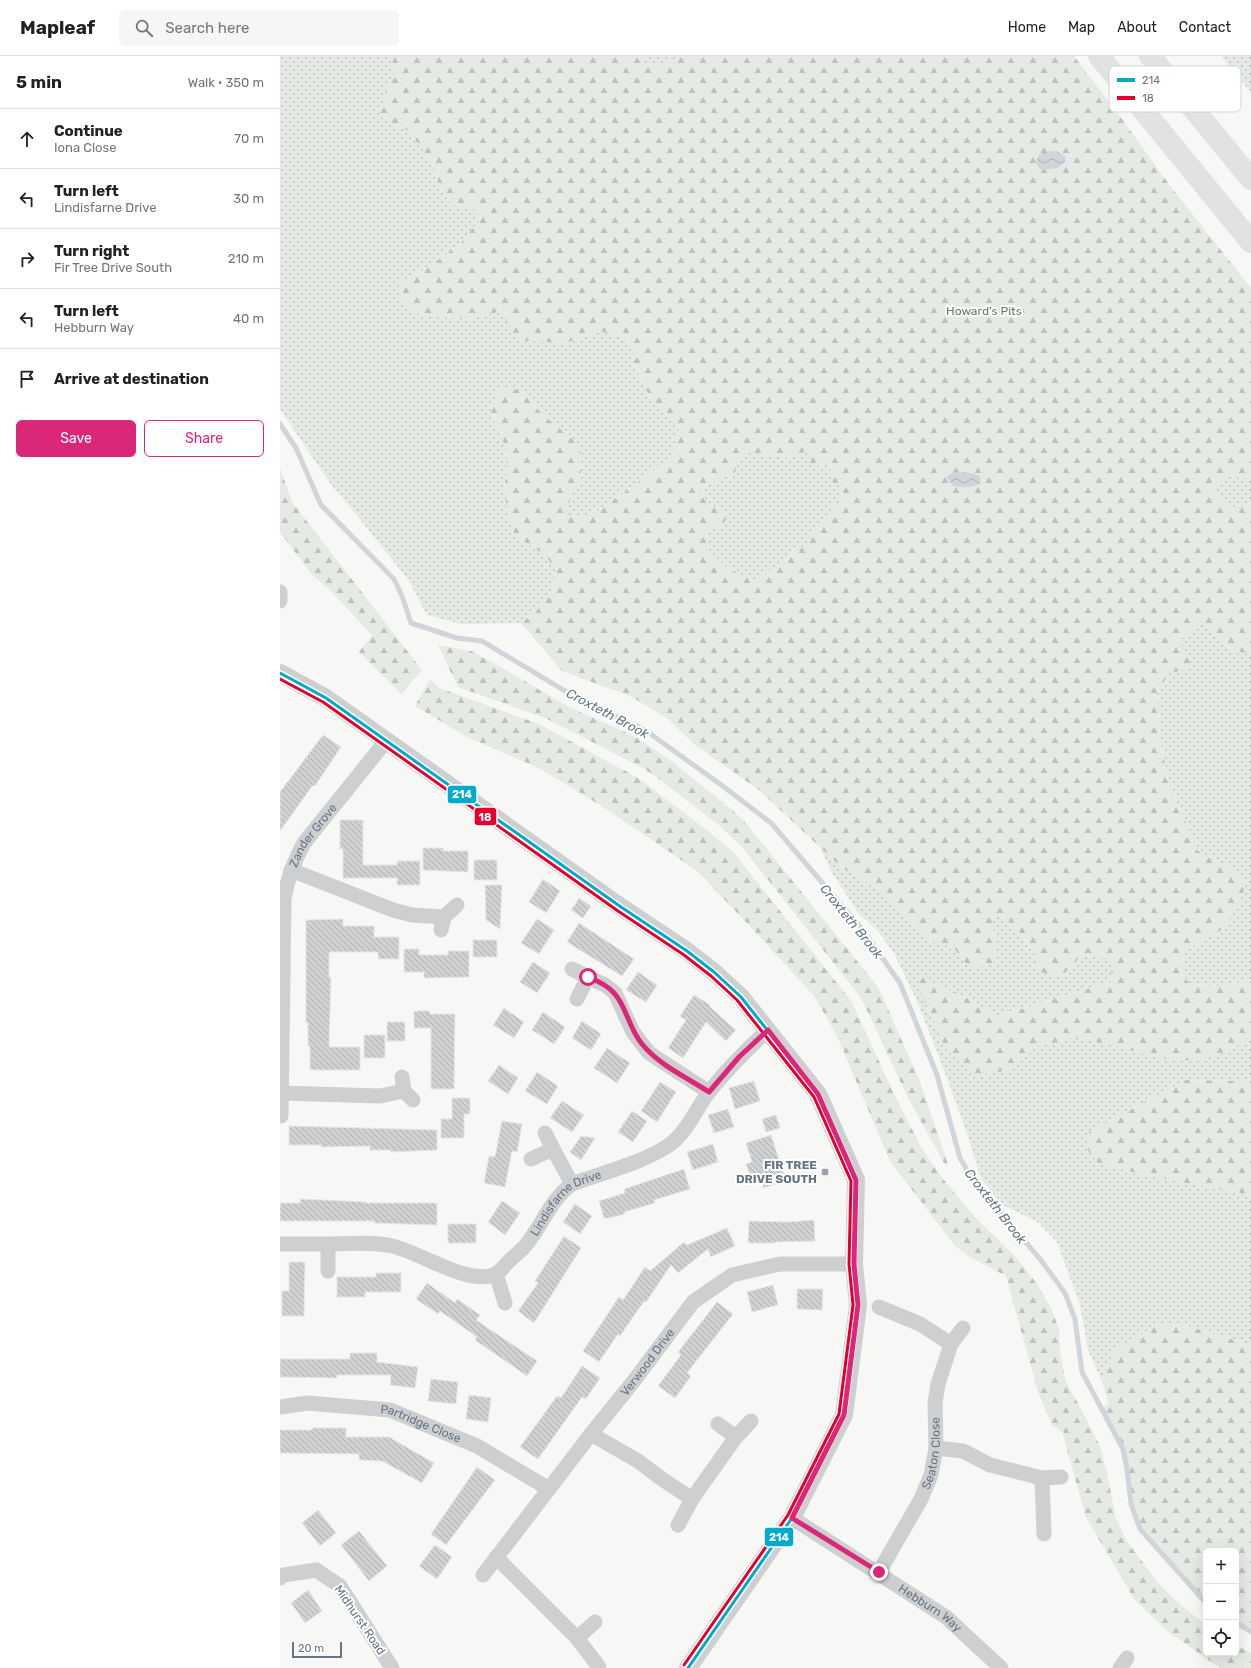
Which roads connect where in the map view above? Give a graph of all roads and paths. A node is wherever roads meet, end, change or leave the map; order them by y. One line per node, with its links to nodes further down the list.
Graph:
1 (1099, 56): 4 (highway)
2 (1150, 56): 3 (highway)
3 (1158, 66)
4 (1109, 68)
5 (1145, 112): 8 (highway)
6 (1196, 112): 7 (highway)
7 (1251, 179)
8 (1251, 242)
9 (280, 592): 10 (street)
10 (280, 601)
11 (280, 673): 12 (street)
12 (386, 741): 13 (street, Zander Grove); 18 (street)
13 (291, 870): 14 (street); 21 (street, Zander Grove)
14 (457, 905)
15 (572, 969): 16 (street)
16 (588, 977): 17 (street); 20 (street)
17 (577, 1000)
18 (768, 1030): 20 (street, Lindisfarne Drive); 29 (street)
19 (407, 1089): 21 (street)
20 (709, 1092): 26 (street, Lindisfarne Drive)
21 (281, 1093): 22 (street, Zander Grove)
22 (281, 1116)
23 (544, 1133): 24 (street)
24 (553, 1149): 25 (street); 26 (street)
25 (531, 1159)
26 (572, 1184): 31 (street, Lindisfarne Drive)
27 (280, 1244): 28 (street)
28 (328, 1244): 30 (street); 31 (street)
29 (854, 1264): 39 (street, Verwood Drive); 46 (street)
30 (328, 1271)
31 (496, 1274): 32 (street)
32 (505, 1303)
33 (879, 1307): 35 (street)
34 (963, 1328): 35 (street, Seaton Close)
35 (951, 1344): 41 (street, Seaton Close)
36 (280, 1407): 44 (street, Partridge Close)
37 (751, 1421): 40 (street)
38 (718, 1424): 40 (street)
39 (591, 1434): 44 (street, Verwood Drive); 45 (street)
40 (736, 1437): 45 (street)
41 (936, 1448): 43 (street); 50 (street, Seaton Close)
42 (1061, 1477): 43 (street)
43 (1042, 1478): 48 (street)
44 (549, 1489): 49 (street, Verwood Drive)
45 (692, 1499): 47 (street)
46 (792, 1518): 50 (street, Hebburn Way); 58 (street)
47 (678, 1525)
48 (1044, 1534)
49 (496, 1557): 51 (street, Verwood Drive); 54 (street)
50 (879, 1572): 55 (street, Hebburn Way)
51 (483, 1575)
52 (280, 1578): 57 (street, Midhurst Road)
53 (595, 1622): 54 (street)
54 (577, 1638): 56 (street)
55 (986, 1663): 59 (street, Hebburn Way)
56 (599, 1667)
57 (392, 1668)
58 (688, 1668)
59 (1001, 1668)

